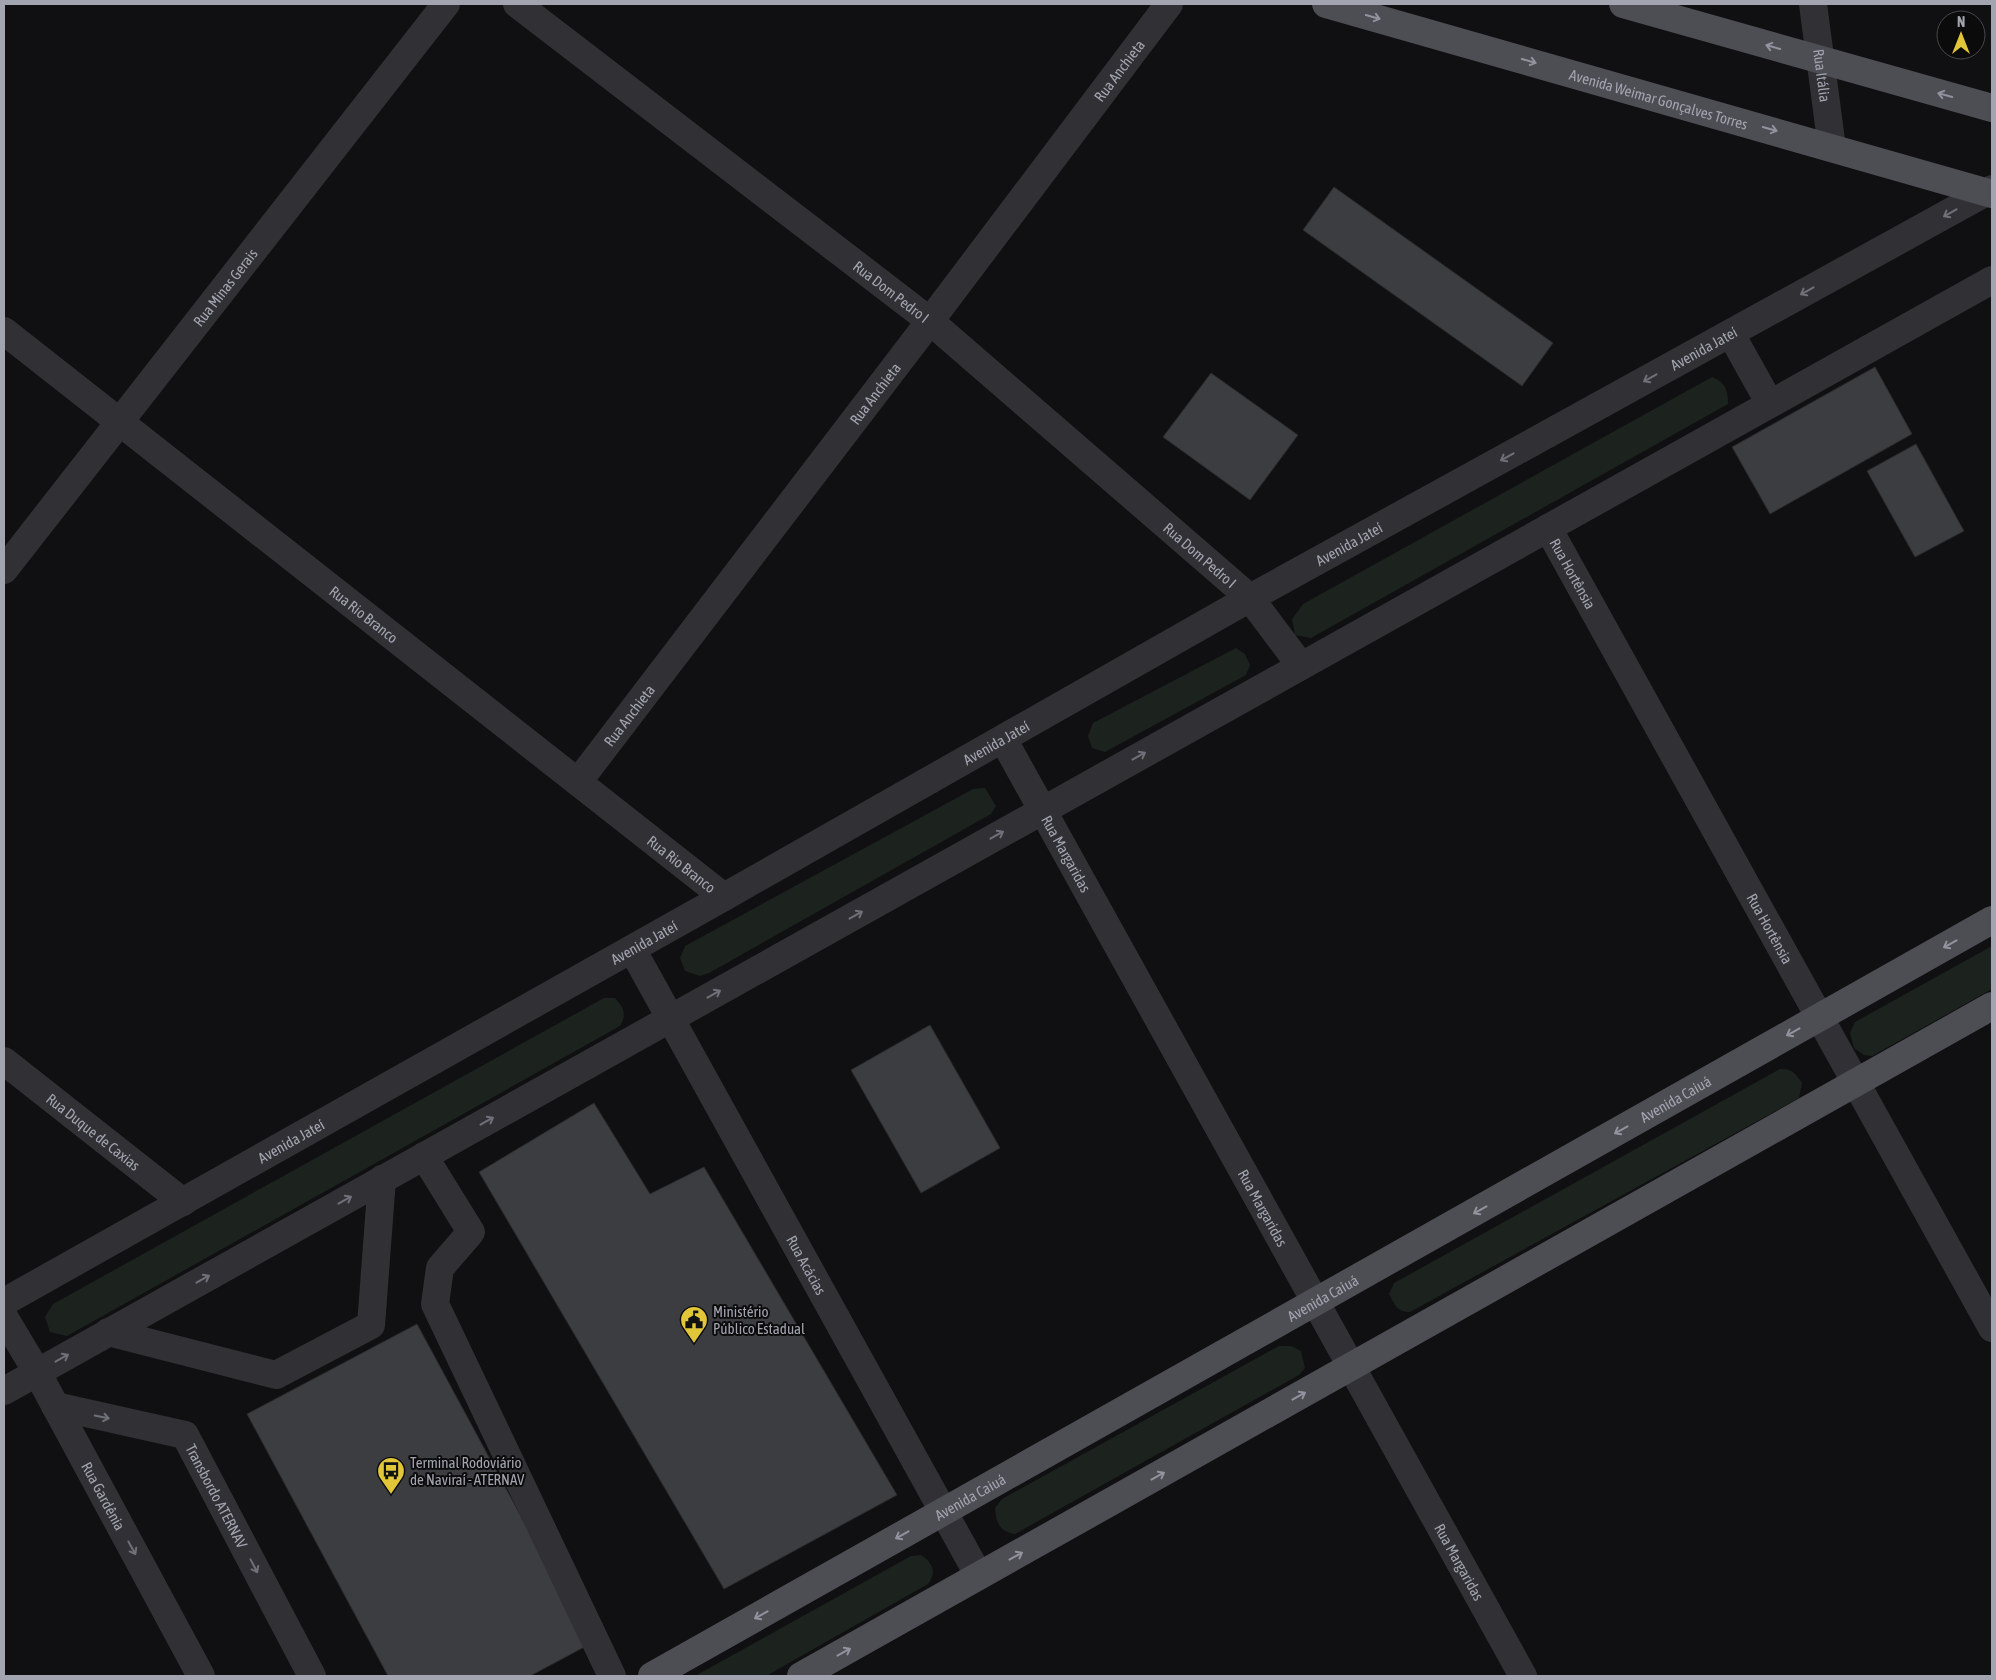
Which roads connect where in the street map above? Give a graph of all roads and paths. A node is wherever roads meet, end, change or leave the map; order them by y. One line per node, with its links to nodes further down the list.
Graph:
1 (446, 4): 16 (street, Rua Minas Gerais)
2 (518, 4): 12 (street, Rua Dom Pedro I)
3 (1169, 4): 12 (street, Rua Anchieta)
4 (1326, 4): 9 (main road, Avenida Weimar Gonçalves Torres, one-way to 9)
5 (1623, 4): 7 (main road, one-way to 5)
6 (1813, 4): 7 (street, Rua Itália)
7 (1820, 60): 8 (main road, one-way to 7); 9 (street, Rua Itália)
8 (1992, 108)
9 (1832, 148): 10 (main road, Avenida Weimar Gonçalves Torres)
10 (1990, 192): 14 (street, Avenida Jateí, one-way to 14)
11 (1992, 280): 15 (street)
12 (930, 321): 19 (street, Rua Dom Pedro I); 22 (street, Rua Anchieta)
13 (4, 331): 16 (street, Rua Rio Branco)
14 (1731, 334): 15 (street); 19 (street, Avenida Jateí, one-way to 19)
15 (1770, 404): 17 (street)
16 (119, 422): 18 (street, Rua Minas Gerais); 22 (street, Rua Rio Branco)
17 (1548, 528): 20 (street); 28 (street, Rua Hortênsia)
18 (4, 570)
19 (1250, 598): 20 (street, Rua Dom Pedro I); 21 (street, Avenida Jateí)
20 (1301, 666): 23 (street, one-way to 20)
21 (1003, 739): 23 (street, Rua Margaridas); 24 (street, Avenida Jateí)
22 (578, 782): 24 (street, Rua Rio Branco)
23 (1042, 810): 29 (street, one-way to 23); 36 (street, Rua Margaridas)
24 (724, 897): 26 (street, Avenida Jateí)
25 (1992, 920): 28 (main road, Avenida Caiuá, one-way to 28)
26 (632, 948): 29 (street, Rua Acácias); 34 (street, Avenida Jateí)
27 (1992, 1006): 31 (main road)
28 (1820, 1017): 31 (street, Rua Hortênsia); 36 (main road, Avenida Caiuá, one-way to 36)
29 (671, 1018): 32 (street, one-way to 29); 44 (street, Rua Acácias)
30 (4, 1061): 34 (street, Rua Duque de Caxias)
31 (1856, 1083): 38 (street, Rua Hortênsia); 40 (main road)
32 (424, 1156): 33 (street); 48 (street)
33 (382, 1179): 39 (street, one-way to 33); 39 (street)
34 (183, 1202): 35 (street, Avenida Jateí)
35 (4, 1302)
36 (1316, 1302): 40 (street, Rua Margaridas); 44 (main road, Avenida Caiuá)
37 (4, 1317): 41 (street, Rua Gardênia)
38 (1992, 1328)
39 (108, 1332): 41 (street, one-way to 39)
40 (1352, 1367): 45 (main road, one-way to 40); 51 (street, Rua Margaridas)
41 (37, 1372): 42 (street); 43 (street, Rua Gardênia)
42 (4, 1391)
43 (55, 1406): 46 (street, Rua Gardênia, one-way to 46); 47 (street, Transbordo ATERNAV, one-way to 47)
44 (945, 1511): 45 (street, Rua Acácias); 49 (main road, Avenida Caiuá, one-way to 49)
45 (979, 1576): 50 (main road, one-way to 45)
46 (201, 1676)
47 (312, 1676)
48 (612, 1676)
49 (652, 1676)
50 (802, 1676)
51 (1523, 1676)

